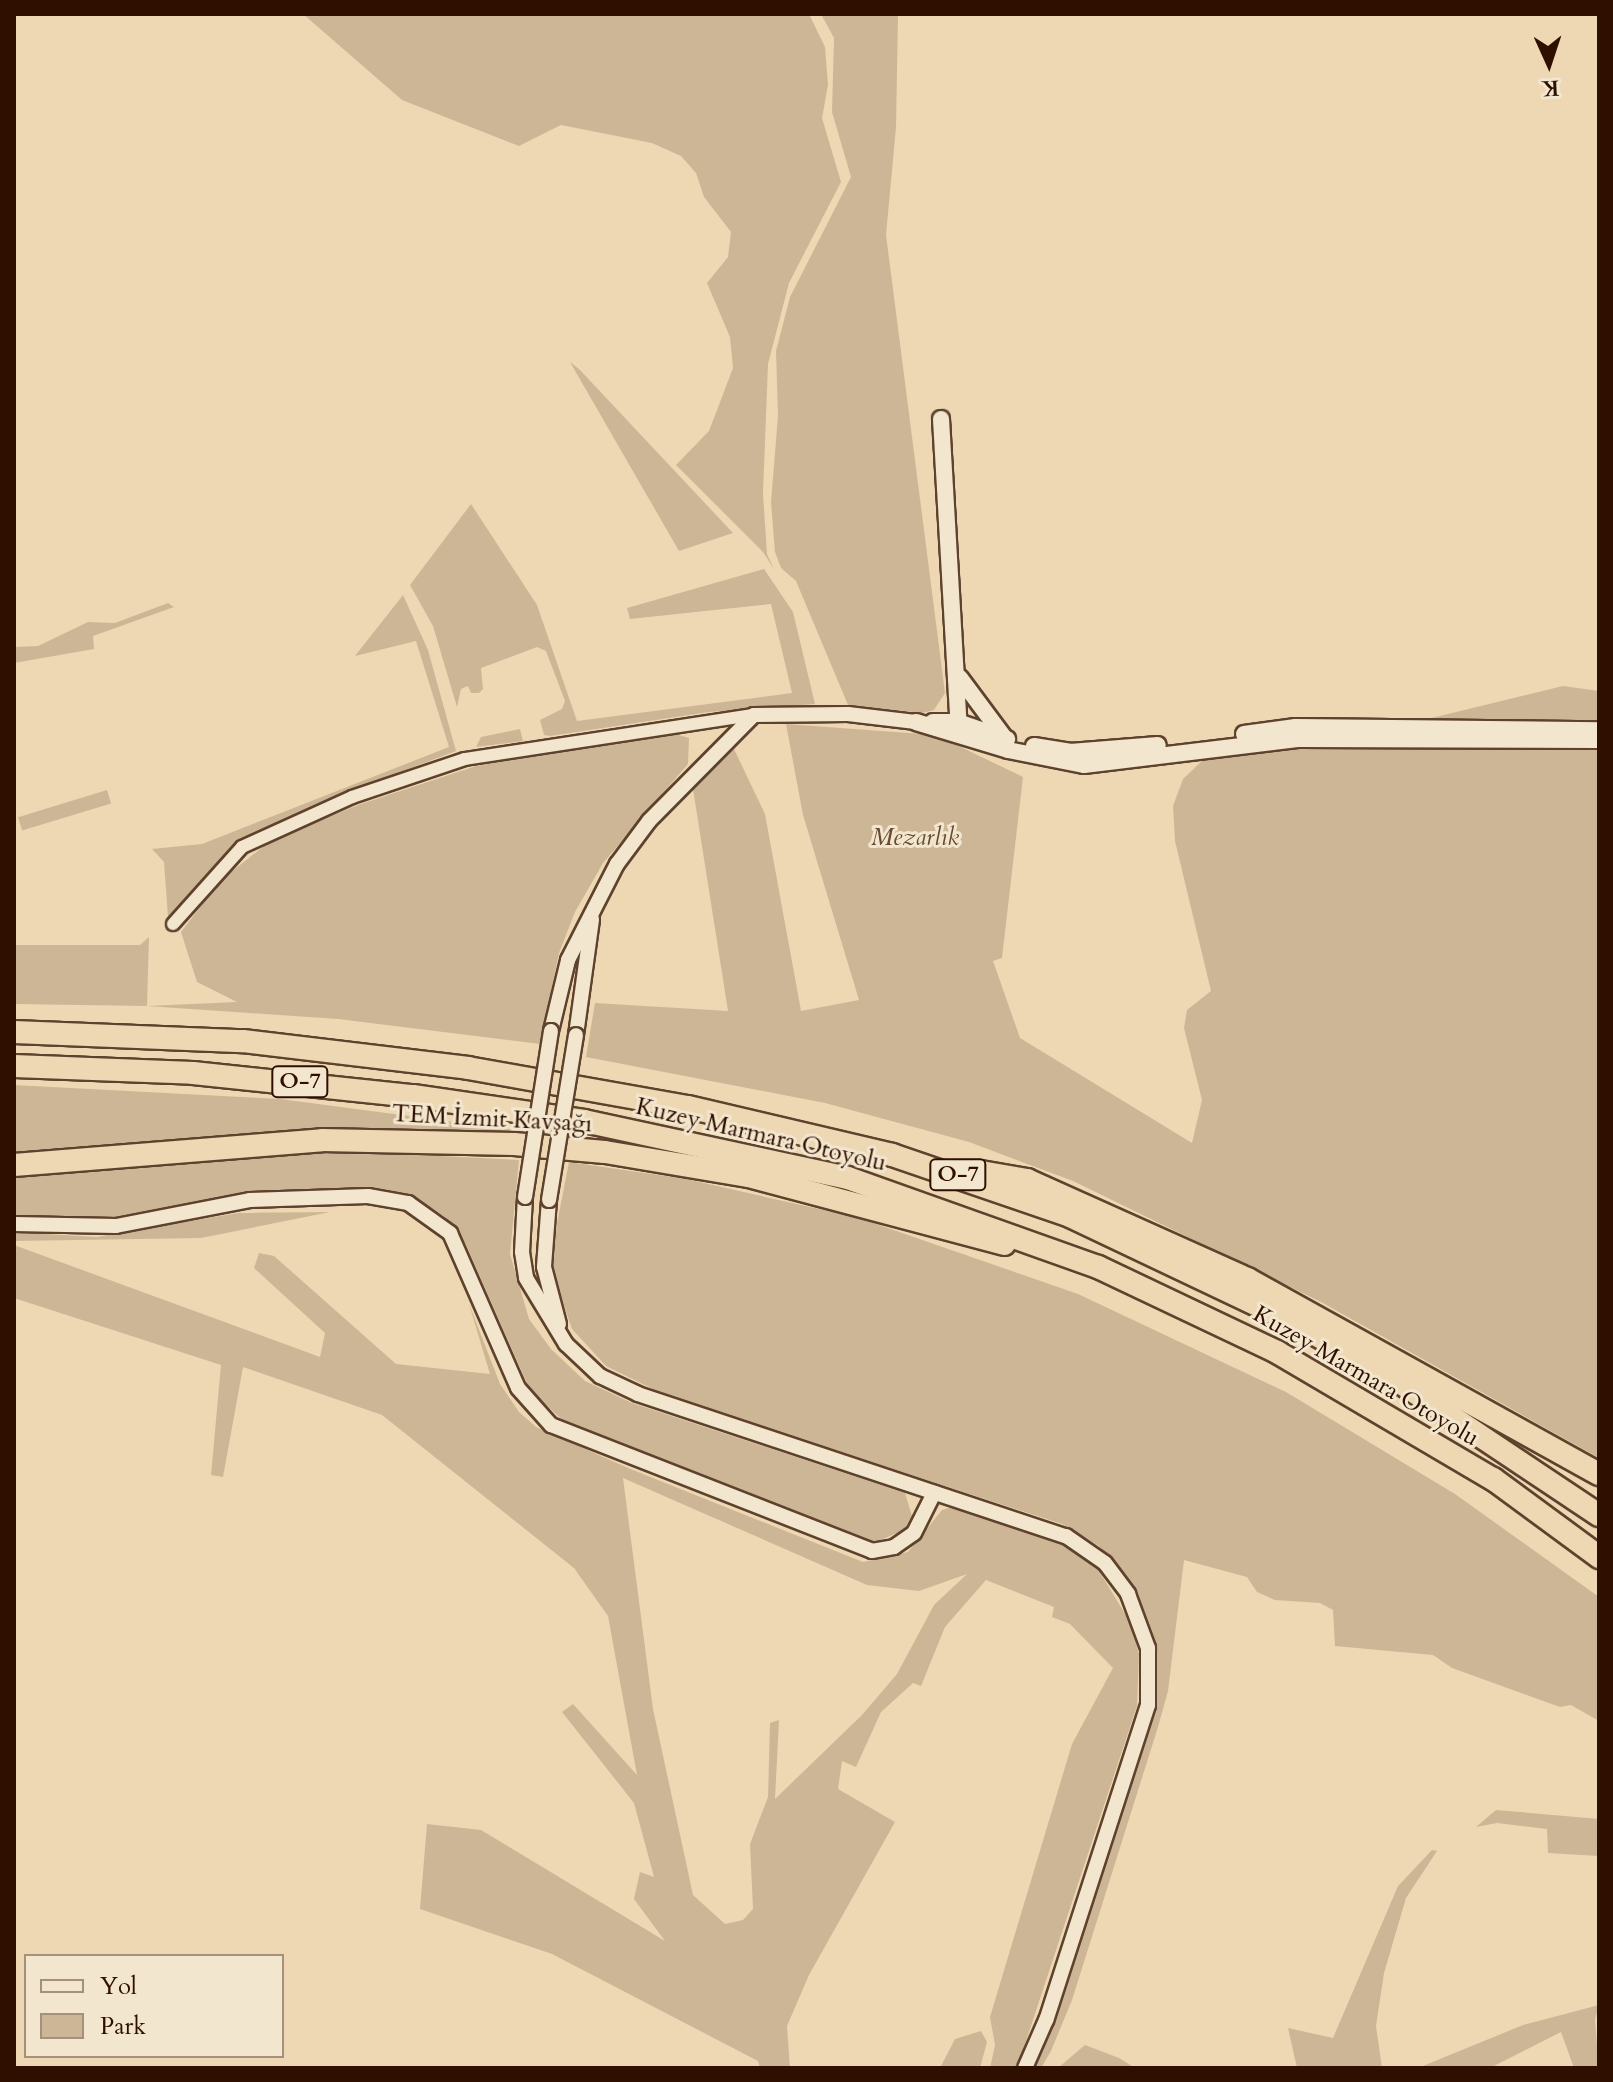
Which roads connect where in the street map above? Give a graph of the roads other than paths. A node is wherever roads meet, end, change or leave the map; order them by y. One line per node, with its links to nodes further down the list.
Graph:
1 (941, 419): 2 (main road)
2 (955, 669): 4 (main road); 5 (main road); 7 (main road)
3 (754, 715): 4 (street); 9 (street); 10 (street)
4 (916, 722): 5 (main road)
5 (958, 729): 7 (main road); 8 (main road)
6 (1599, 730): 7 (main road)
7 (1007, 739)
8 (1599, 740)
9 (593, 907): 19 (street, bridge); 19 (street, bridge)
10 (173, 924)
11 (14, 1016): 13 (highway, O-7)
12 (14, 1032): 13 (highway, Kuzey Marmara Otoyolu / O-7)
13 (243, 1041): 15 (highway, Kuzey Marmara Otoyolu / O-7)
14 (14, 1066): 18 (highway, Kuzey Marmara Otoyolu / O-7)
15 (892, 1155): 20 (highway); 22 (highway, Kuzey Marmara Otoyolu / O-7)
16 (14, 1165): 18 (highway, TEM İzmit Kavşağı / O-7)
17 (14, 1224): 21 (street)
18 (1098, 1267): 23 (highway, Kuzey Marmara Otoyolu / O-7)
19 (566, 1344): 21 (street)
20 (1599, 1474)
21 (934, 1493): 24 (street)
22 (1599, 1515)
23 (1599, 1557)
24 (1025, 2068)

